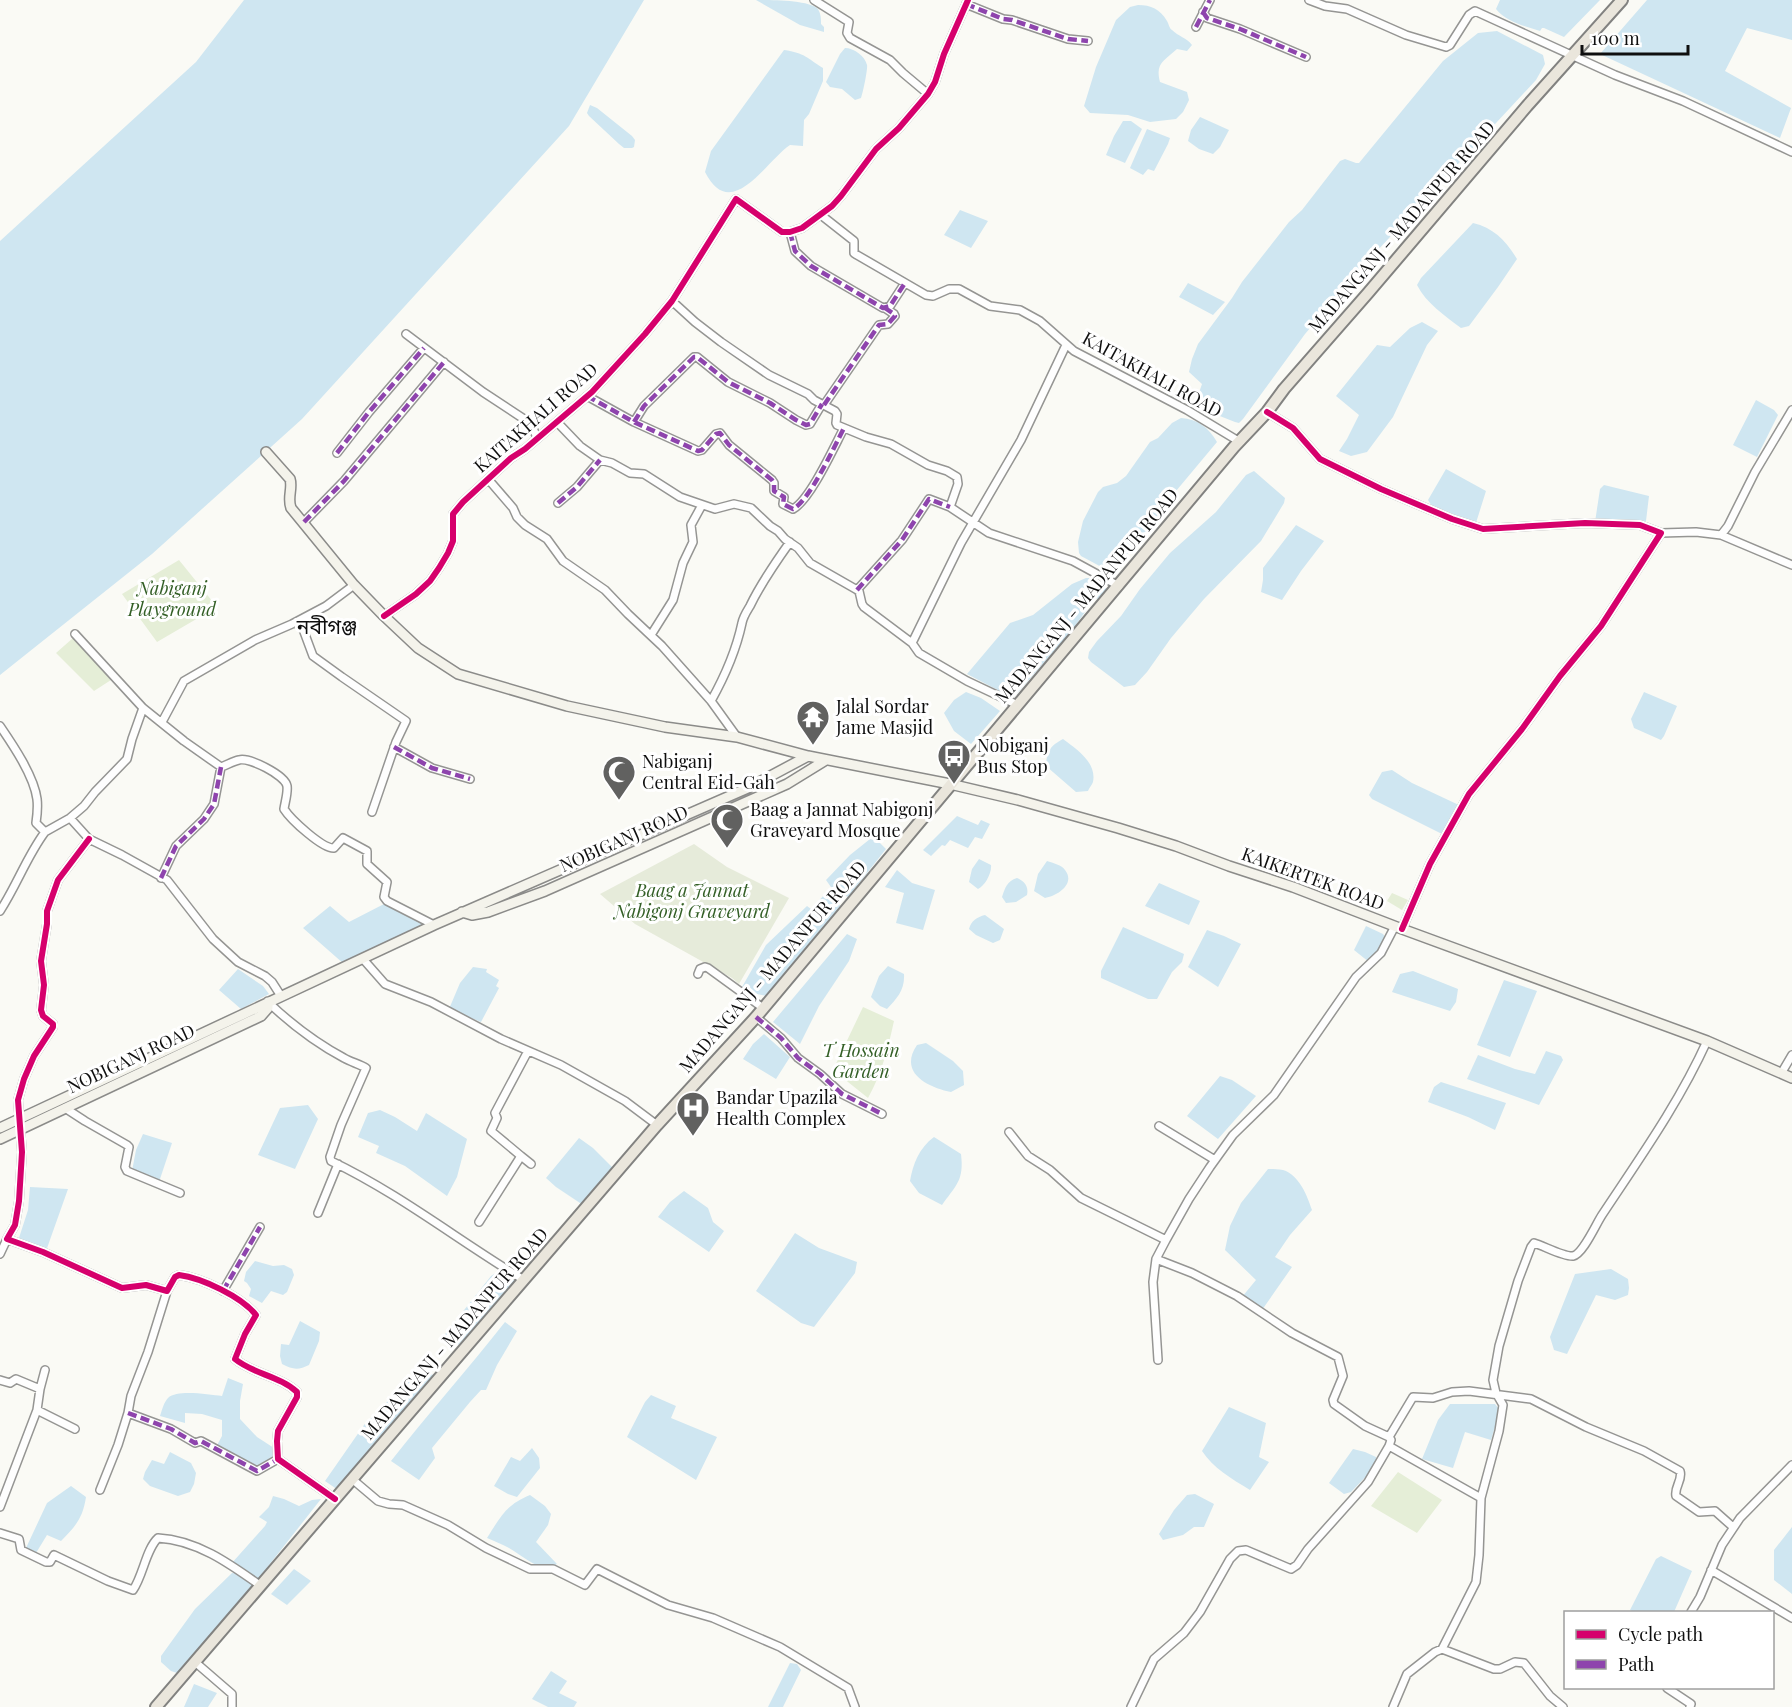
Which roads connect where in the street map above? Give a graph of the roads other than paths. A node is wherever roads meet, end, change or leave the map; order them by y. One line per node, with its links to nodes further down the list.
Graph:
1 (814, 0): 11 (street)
2 (1210, 0): 6 (street)
3 (1309, 0): 9 (street)
4 (1622, 0): 9 (main road, MADANGANJ - MADANPUR ROAD)
5 (967, 2): 8 (street); 11 (street)
6 (1203, 12): 7 (street); 10 (street)
7 (1196, 27)
8 (1088, 41)
9 (1571, 56): 12 (street); 25 (main road, MADANGANJ - MADANPUR ROAD)
10 (1306, 57)
11 (928, 94): 13 (street)
12 (1792, 152)
13 (821, 215): 14 (street); 15 (street, KAITAKHALI ROAD)
14 (790, 232): 16 (street, KAITAKHALI ROAD); 17 (street)
15 (905, 283): 17 (street); 19 (street, KAITAKHALI ROAD)
16 (672, 301): 22 (street, KAITAKHALI ROAD); 23 (street)
17 (885, 309): 23 (street)
18 (406, 334): 20 (street)
19 (1066, 345): 30 (street, KAITAKHALI ROAD); 39 (street)
20 (424, 348): 21 (street); 32 (street)
21 (444, 363): 29 (street); 38 (street)
22 (587, 396): 26 (street, KAITAKHALI ROAD); 27 (street)
23 (823, 405): 27 (street); 28 (street)
24 (1792, 410): 41 (street)
25 (1267, 412): 30 (main road, MADANGANJ - MADANPUR ROAD); 40 (street)
26 (557, 422): 29 (street, KAITAKHALI ROAD); 33 (street)
27 (634, 422): 28 (street)
28 (844, 428): 37 (street)
29 (537, 438): 34 (street, KAITAKHALI ROAD)
30 (1240, 442): 45 (main road, MADANGANJ - MADANPUR ROAD)
31 (266, 452): 38 (main road, KAIKERTEK ROAD)
32 (337, 453)
33 (600, 460): 35 (street); 36 (street)
34 (488, 479): 47 (street, KAITAKHALI ROAD); 50 (street)
35 (558, 503)
36 (702, 505): 42 (street); 50 (street)
37 (950, 507): 39 (street); 46 (street)
38 (304, 522): 44 (main road, KAIKERTEK ROAD)
39 (974, 522): 45 (street); 51 (street)
40 (1661, 533): 41 (street); 72 (street)
41 (1720, 535): 43 (street)
42 (790, 542): 46 (street); 52 (street)
43 (1792, 565)
44 (354, 585): 47 (main road, KAIKERTEK ROAD); 48 (street)
45 (1119, 586): 53 (main road, MADANGANJ - MADANPUR ROAD)
46 (857, 590): 51 (street)
47 (384, 616): 57 (main road, KAIKERTEK ROAD)
48 (300, 621): 55 (street); 58 (street)
49 (75, 634): 54 (street)
50 (651, 635): 52 (street)
51 (912, 643): 53 (street)
52 (711, 701): 57 (street)
53 (1017, 705): 63 (main road, MADANGANJ - MADANPUR ROAD)
54 (143, 708): 55 (street); 65 (street)
55 (162, 722): 61 (street)
56 (0, 726): 66 (street)
57 (737, 738): 59 (main road, KAIKERTEK ROAD)
58 (394, 747): 62 (street); 64 (street)
59 (808, 756): 60 (main road, KAIKERTEK ROAD); 70 (main road, NOBIGANJ ROAD)
60 (826, 760): 63 (main road, KAIKERTEK ROAD); 70 (main road, NOBIGANJ ROAD)
61 (221, 767): 68 (street); 71 (street)
62 (470, 779)
63 (950, 784): 72 (main road, KAIKERTEK ROAD); 77 (main road, MADANGANJ - MADANPUR ROAD)
64 (372, 812)
65 (70, 818): 66 (street); 67 (street)
66 (45, 832): 69 (street)
67 (89, 839): 68 (street); 85 (street)
68 (161, 878): 75 (street)
69 (0, 911)
70 (462, 912): 71 (main road, NOBIGANJ ROAD)
71 (434, 925): 73 (main road, NOBIGANJ ROAD)
72 (1398, 928): 78 (main road, KAIKERTEK ROAD); 92 (street)
73 (363, 959): 75 (main road, NOBIGANJ ROAD); 79 (street)
74 (698, 974): 77 (street)
75 (281, 996): 76 (main road, NOBIGANJ ROAD)
76 (268, 1002): 83 (main road, NOBIGANJ ROAD); 85 (main road, NOBIGANJ ROAD); 93 (street)
77 (760, 1012): 84 (street); 86 (main road, MADANGANJ - MADANPUR ROAD)
78 (1707, 1041): 81 (main road, KAIKERTEK ROAD); 110 (street)
79 (528, 1051): 86 (street); 91 (street)
80 (1792, 1055): 81 (street)
81 (1782, 1072): 82 (main road, KAIKERTEK ROAD)
82 (1792, 1078)
83 (65, 1108): 85 (main road, NOBIGANJ ROAD); 95 (street)
84 (882, 1114)
85 (19, 1124): 88 (main road, NOBIGANJ ROAD); 90 (main road, NOBIGANJ ROAD); 99 (street)
86 (657, 1125): 103 (main road, MADANGANJ - MADANPUR ROAD)
87 (1159, 1126): 92 (street)
88 (0, 1128)
89 (1009, 1132): 100 (street)
90 (0, 1139)
91 (521, 1156): 94 (street); 97 (street)
92 (1215, 1160): 100 (street)
93 (338, 1164): 96 (street); 103 (street)
94 (531, 1164)
95 (180, 1193)
96 (318, 1213)
97 (479, 1222)
98 (260, 1227): 105 (street)
99 (7, 1239): 101 (street); 104 (street)
100 (1166, 1240): 102 (street)
101 (0, 1254)
102 (1156, 1259): 106 (street); 114 (street)
103 (520, 1278): 118 (main road, MADANGANJ - MADANPUR ROAD)
104 (167, 1290): 105 (street); 112 (street)
105 (223, 1291): 116 (street)
106 (1158, 1360)
107 (45, 1370): 109 (street)
108 (0, 1380): 109 (street)
109 (40, 1389): 111 (street)
110 (1496, 1394): 114 (street); 120 (street); 123 (street)
111 (37, 1410): 113 (street); 122 (street)
112 (128, 1413): 116 (street); 119 (street)
113 (75, 1429)
114 (1389, 1437): 115 (street)
115 (1389, 1446): 120 (street); 136 (street)
116 (278, 1459): 121 (street)
117 (1792, 1465): 123 (street)
118 (352, 1479): 121 (main road, MADANGANJ - MADANPUR ROAD); 135 (street)
119 (100, 1490)
120 (1481, 1498): 129 (street)
121 (335, 1499): 126 (main road, MADANGANJ - MADANPUR ROAD)
122 (0, 1507)
123 (1734, 1527): 125 (street)
124 (0, 1533): 126 (street)
125 (1711, 1570): 127 (street); 128 (street)
126 (261, 1586): 130 (main road, MADANGANJ - MADANPUR ROAD)
127 (1692, 1611)
128 (1792, 1618)
129 (1442, 1649): 137 (street); 138 (street)
130 (195, 1662): 133 (main road, MADANGANJ - MADANPUR ROAD); 134 (street)
131 (1668, 1689): 132 (street)
132 (1693, 1706)
133 (156, 1707)
134 (232, 1707)
135 (855, 1707)
136 (1131, 1707)
137 (1393, 1707)
138 (1563, 1707)

